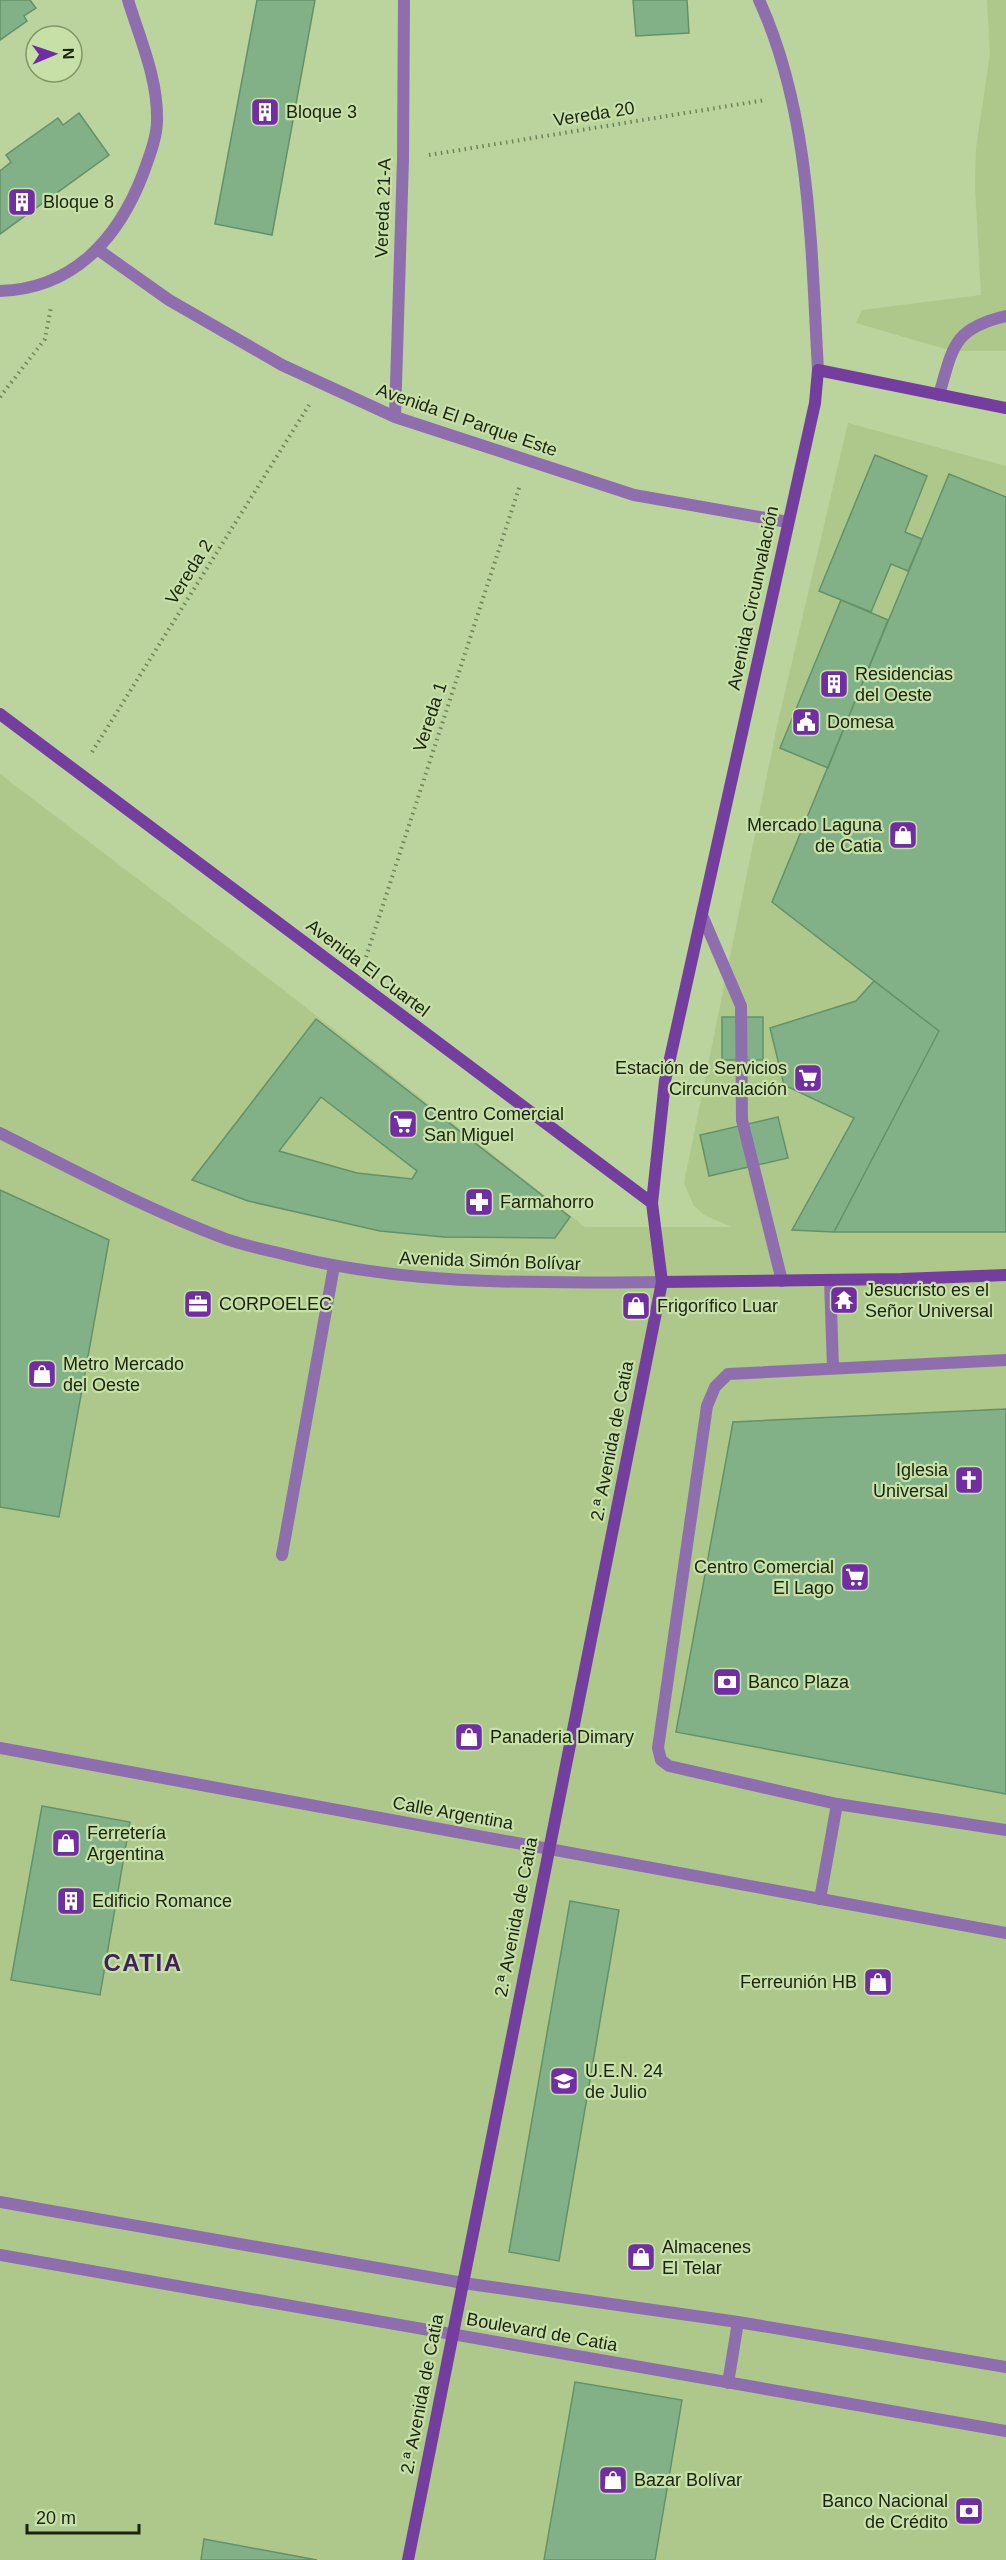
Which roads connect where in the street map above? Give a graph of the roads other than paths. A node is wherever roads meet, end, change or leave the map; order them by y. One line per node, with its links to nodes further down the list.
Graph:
1 (128, 0): 4 (street)
2 (404, 0): 10 (street, Vereda 21-A)
3 (759, 0): 7 (street, Avenida Circunvalación)
4 (97, 249): 5 (street); 10 (street, Avenida El Parque Este)
5 (0, 291)
6 (1006, 316): 8 (street)
7 (818, 370): 8 (main road); 11 (main road, Avenida Circunvalación)
8 (939, 395): 9 (main road)
9 (1006, 408)
10 (395, 417): 11 (street, Avenida El Parque Este)
11 (788, 522): 13 (main road, Avenida Circunvalación)
12 (0, 714): 15 (main road, Avenida El Cuartel)
13 (702, 915): 15 (main road, Avenida Circunvalación); 19 (street)
14 (0, 1133): 16 (street, Avenida Simón Bolívar)
15 (652, 1203): 20 (main road)
16 (334, 1266): 20 (street, Avenida Simón Bolívar); 23 (street)
17 (1006, 1275): 18 (main road, Avenida Simón Bolívar)
18 (830, 1280): 19 (main road, Avenida Simón Bolívar); 22 (street)
19 (782, 1281): 20 (main road, Avenida Simón Bolívar)
20 (662, 1282): 27 (main road, 2.ª Avenida de Catia)
21 (1006, 1360): 22 (street)
22 (832, 1368): 25 (street)
23 (282, 1555)
24 (0, 1748): 27 (street, Calle Argentina)
25 (837, 1804): 26 (street); 28 (street)
26 (1006, 1830)
27 (548, 1849): 28 (street, Calle Argentina); 32 (main road, 2.ª Avenida de Catia)
28 (820, 1899): 29 (street, Calle Argentina)
29 (1006, 1933)
30 (0, 2202): 32 (street, Boulevard de Catia)
31 (0, 2256): 34 (street, Boulevard de Catia)
32 (462, 2283): 33 (street, Boulevard de Catia); 34 (main road, 2.ª Avenida de Catia)
33 (738, 2322): 35 (street, Boulevard de Catia); 36 (street)
34 (452, 2334): 36 (street, Boulevard de Catia); 38 (main road, 2.ª Avenida de Catia)
35 (1006, 2367)
36 (728, 2383): 37 (street, Boulevard de Catia)
37 (1006, 2431)
38 (408, 2560)

